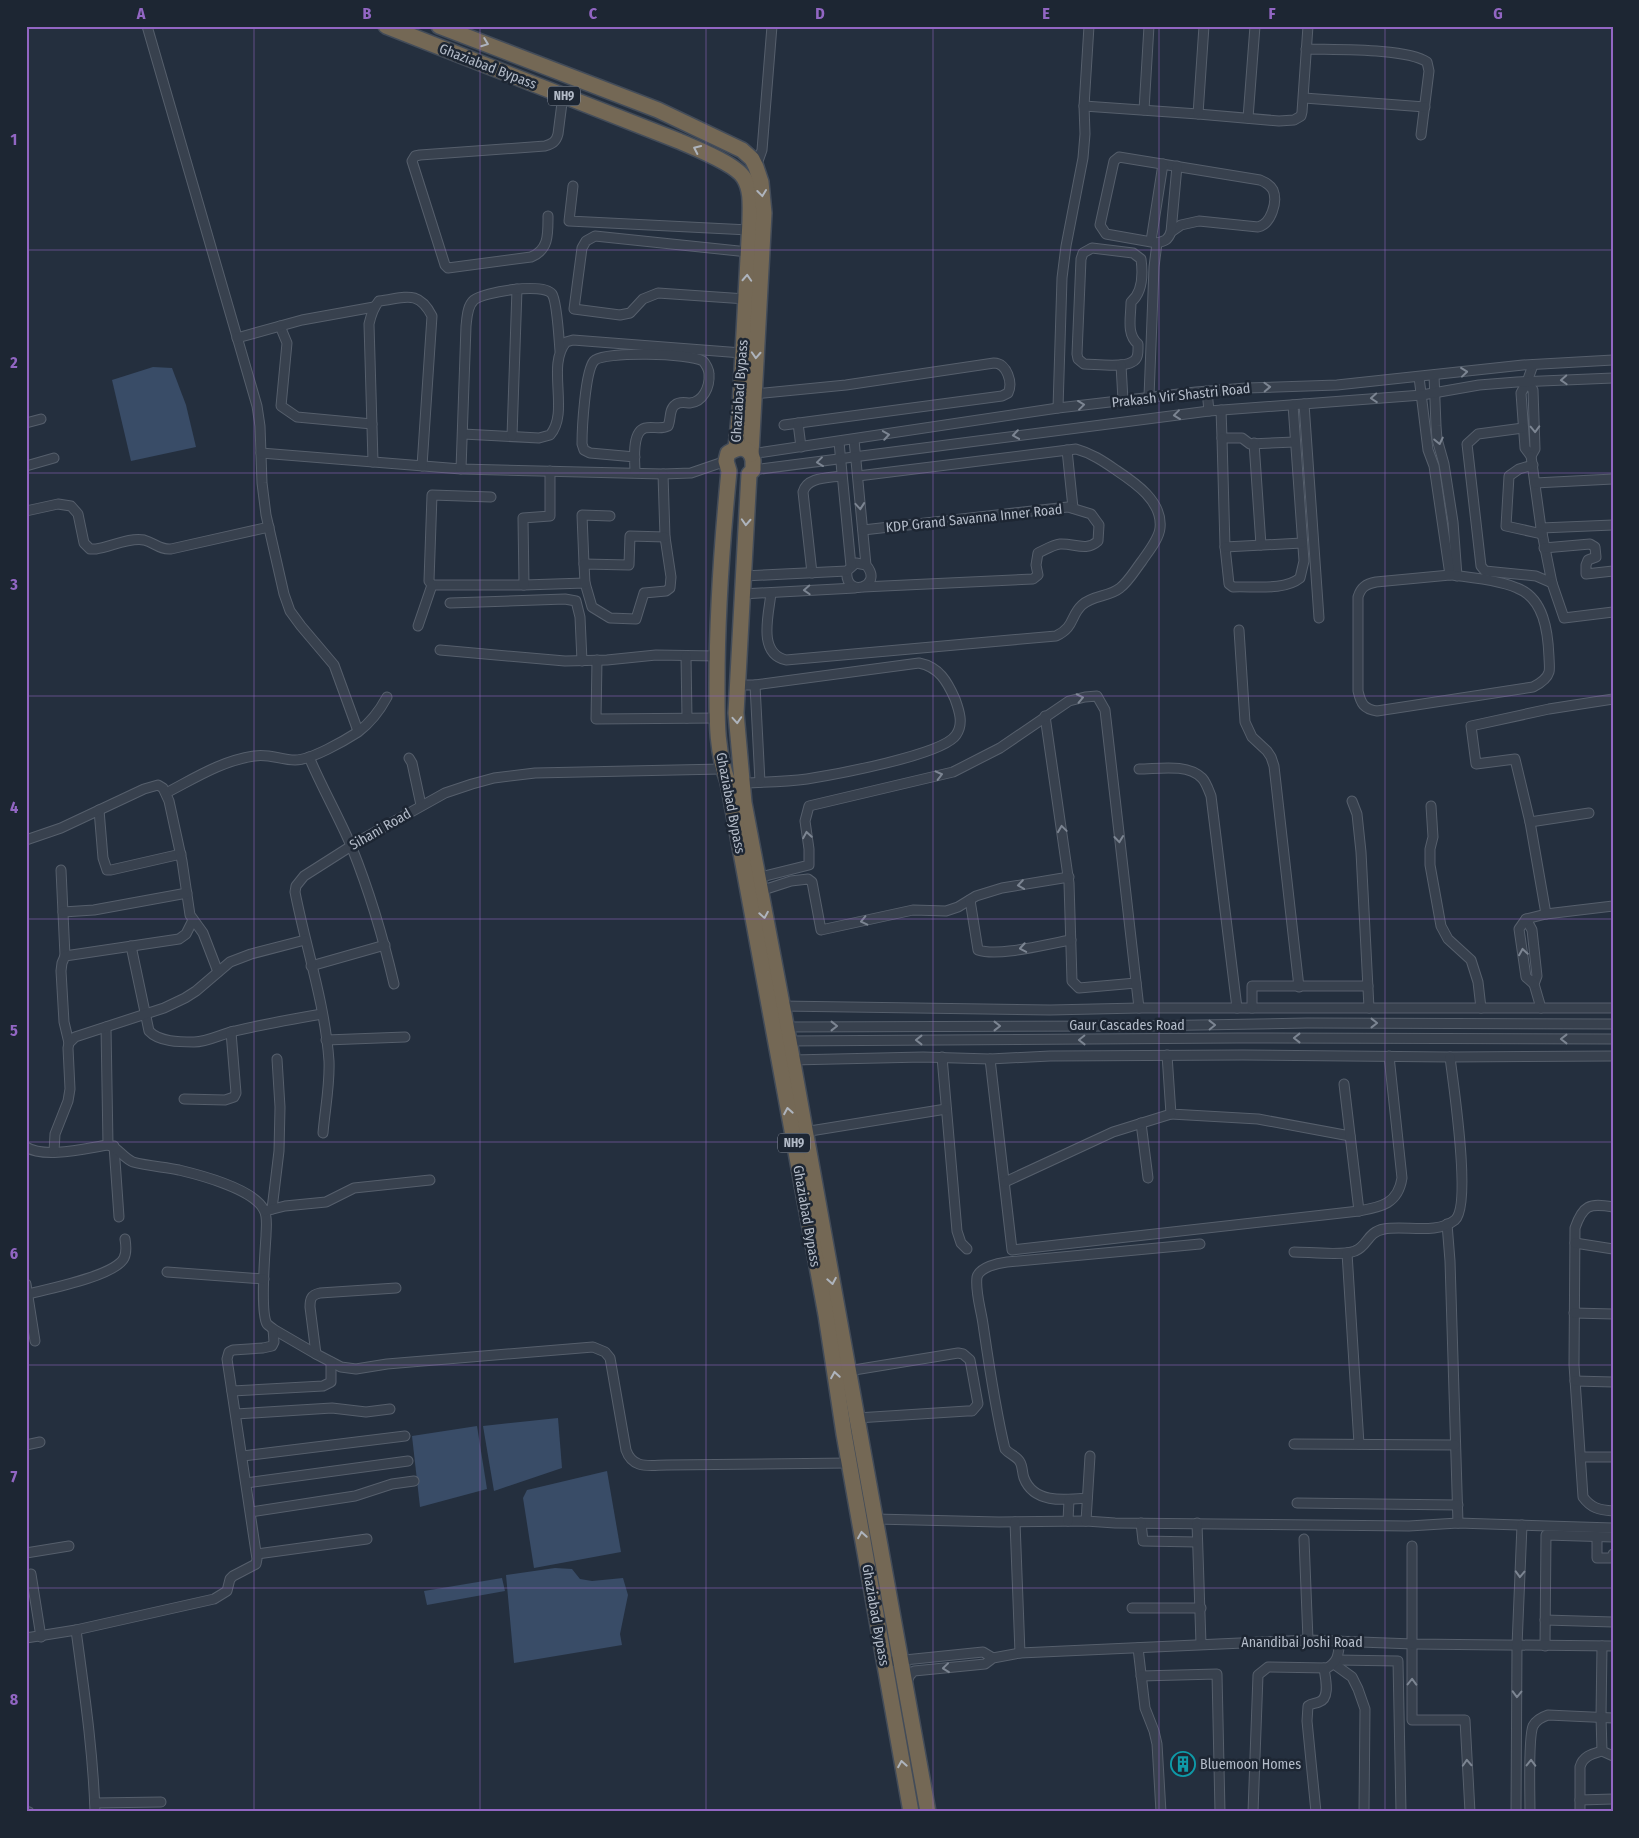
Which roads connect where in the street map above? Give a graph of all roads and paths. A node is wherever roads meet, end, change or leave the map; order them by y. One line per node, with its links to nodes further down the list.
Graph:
1 (147, 26): 36 (street)
2 (386, 26): 12 (highway, Ghaziabad Bypass / NH9)
3 (439, 26): 11 (highway, Ghaziabad Bypass / NH9, one-way to 11)
4 (772, 26): 25 (street)
5 (1089, 26): 15 (street)
6 (1149, 26): 17 (street)
7 (1204, 26): 19 (street)
8 (1255, 26): 20 (street)
9 (1308, 26): 10 (street)
10 (1306, 49): 13 (street); 16 (street)
11 (611, 92): 14 (highway, Ghaziabad Bypass / NH9); 18 (highway)
12 (563, 95): 18 (highway, Ghaziabad Bypass / NH9); 27 (street)
13 (1304, 98): 16 (street); 20 (street)
14 (635, 101): 21 (highway); 25 (highway, Ghaziabad Bypass / NH9)
15 (1084, 106): 17 (street); 54 (street)
16 (1425, 107): 22 (street)
17 (1144, 110): 19 (street)
18 (604, 111): 21 (highway, Ghaziabad Bypass / NH9)
19 (1198, 114): 20 (street)
20 (1248, 118)
21 (627, 120): 28 (highway, Ghaziabad Bypass / NH9, one-way to 21)
22 (1421, 135)
23 (1163, 164): 24 (street); 30 (street); 30 (street)
24 (1177, 166): 29 (street); 29 (street)
25 (756, 167): 48 (highway, Ghaziabad Bypass / NH9, one-way to 48)
26 (573, 186): 28 (street)
27 (548, 216)
28 (749, 230): 31 (highway, Ghaziabad Bypass / NH9)
29 (1171, 232): 30 (street)
30 (1154, 242): 50 (street)
31 (748, 252): 33 (highway, Ghaziabad Bypass / NH9, one-way to 31); 33 (street)
32 (516, 289): 37 (street); 63 (street); 64 (street)
33 (746, 299): 38 (highway, Ghaziabad Bypass / NH9)
34 (374, 307): 35 (street); 60 (street); 82 (street)
35 (280, 326): 36 (street); 60 (street)
36 (237, 338): 73 (street)
37 (560, 351): 38 (street); 64 (street)
38 (742, 353): 71 (highway, Ghaziabad Bypass / NH9)
39 (1613, 360): 41 (street, Prakash Vir Shastri Road)
40 (1121, 365): 40 (street); 51 (street)
41 (1533, 365): 42 (street, Prakash Vir Shastri Road, one-way to 41); 45 (street)
42 (1434, 375): 43 (street, Prakash Vir Shastri Road); 47 (street)
43 (1419, 376): 46 (street, Prakash Vir Shastri Road, one-way to 43); 49 (street)
44 (1613, 378): 45 (street, Prakash Vir Shastri Road, one-way to 45)
45 (1527, 382): 47 (street, Prakash Vir Shastri Road); 62 (street); 79 (street, one-way to 79)
46 (1207, 391): 50 (street, Prakash Vir Shastri Road); 56 (street)
47 (1436, 393): 49 (street, Prakash Vir Shastri Road); 91 (street, one-way to 91)
48 (754, 394): 59 (street); 74 (highway, Ghaziabad Bypass / NH9)
49 (1422, 395): 53 (street, Prakash Vir Shastri Road, one-way to 53); 92 (street)
50 (1149, 398): 51 (street, Prakash Vir Shastri Road)
51 (1123, 400): 54 (street, Prakash Vir Shastri Road, one-way to 51)
52 (1293, 404): 53 (street, Prakash Vir Shastri Road); 55 (street, Prakash Vir Shastri Road); 68 (street)
53 (1304, 404): 126 (street)
54 (1058, 408): 66 (street, Prakash Vir Shastri Road, one-way to 54)
55 (1221, 410): 56 (street, Prakash Vir Shastri Road); 65 (street)
56 (1209, 411): 76 (street, Prakash Vir Shastri Road, one-way to 76)
57 (41, 418): 58 (street)
58 (26, 423)
59 (798, 423): 61 (street); 70 (street)
60 (372, 424): 80 (street)
61 (784, 425)
62 (1523, 428): 79 (street); 117 (street)
63 (463, 434): 64 (street); 84 (street)
64 (512, 436)
65 (1222, 438): 69 (street); 108 (street)
66 (854, 440): 67 (street, Prakash Vir Shastri Road); 76 (street)
67 (839, 442): 70 (street, Prakash Vir Shastri Road); 78 (street)
68 (1295, 442): 69 (street); 106 (street)
69 (1254, 444): 107 (street)
70 (801, 447): 74 (street, Prakash Vir Shastri Road)
71 (736, 448): 74 (highway); 83 (highway, Ghaziabad Bypass)
72 (1067, 450): 90 (street); 96 (street); 122 (street)
73 (261, 453): 80 (street); 102 (street)
74 (751, 454): 87 (highway, Ghaziabad Bypass / NH9)
75 (635, 456): 75 (street); 86 (street)
76 (856, 457): 78 (street, Prakash Vir Shastri Road); 90 (street)
77 (54, 458): 81 (street)
78 (841, 459): 87 (street, Prakash Vir Shastri Road, one-way to 87); 89 (street)
79 (1532, 460): 94 (street); 104 (street)
80 (373, 462): 82 (street)
81 (26, 466)
82 (422, 466): 84 (street)
83 (727, 466): 87 (highway); 88 (street); 131 (highway, Ghaziabad Bypass / NH9)
84 (461, 469): 85 (street)
85 (550, 471): 86 (street); 120 (street)
86 (635, 472): 88 (street)
87 (751, 472): 116 (highway, Ghaziabad Bypass / NH9, one-way to 116)
88 (663, 474): 105 (street)
89 (841, 476): 112 (street); 114 (street)
90 (858, 476): 103 (street, one-way to 103)
91 (1446, 478): 92 (street); 99 (street)
92 (1436, 479): 100 (street)
93 (1613, 479): 94 (street)
94 (1535, 483): 104 (street)
95 (492, 497): 119 (street)
96 (1073, 508): 103 (street, KDP Grand Savanna Inner Road); 121 (street, KDP Grand Savanna Inner Road)
97 (26, 510): 102 (street)
98 (610, 516): 110 (street)
99 (1453, 522): 100 (street); 115 (street)
100 (1443, 523): 115 (street)
101 (1613, 525): 104 (street)
102 (269, 527): 141 (street)
103 (863, 530): 111 (street)
104 (1541, 531): 109 (street)
105 (665, 537): 110 (street); 118 (street)
106 (1302, 543): 107 (street); 108 (street)
107 (1261, 545): 108 (street)
108 (1225, 547)
109 (1544, 548): 113 (street); 117 (street)
110 (584, 564): 118 (street)
111 (866, 565): 112 (street); 121 (street)
112 (849, 568): 114 (street); 121 (street)
113 (1613, 571)
114 (812, 572): 116 (street)
115 (1453, 575): 115 (street)
116 (744, 576): 123 (highway, Ghaziabad Bypass / NH9)
117 (1552, 583): 125 (street)
118 (585, 584): 120 (street)
119 (432, 585): 120 (street); 127 (street)
120 (524, 585)
121 (859, 588): 122 (street, one-way to 122)
122 (771, 592): 123 (street)
123 (742, 594): 134 (highway, Ghaziabad Bypass / NH9)
124 (450, 603): 133 (street)
125 (1613, 612)
126 (1319, 618)
127 (418, 626)
128 (1239, 630): 179 (street)
129 (440, 650): 133 (street)
130 (686, 656): 131 (street); 132 (street); 139 (street)
131 (717, 656): 140 (highway, Ghaziabad Bypass / NH9)
132 (597, 660): 133 (street); 139 (street)
133 (582, 661)
134 (738, 685): 135 (street); 147 (highway, Ghaziabad Bypass / NH9, one-way to 147)
135 (754, 685): 146 (street); 146 (street)
136 (387, 697): 141 (street)
137 (1613, 698): 154 (street)
138 (1045, 716): 158 (street, one-way to 138); 160 (street, one-way to 138); 176 (street, one-way to 176)
139 (687, 718): 140 (street)
140 (717, 718): 144 (highway, Ghaziabad Bypass / NH9)
141 (358, 731): 142 (street)
142 (309, 757): 148 (street); 156 (street)
143 (409, 758): 150 (street)
144 (722, 769): 150 (street, Sihani Road); 198 (highway, Ghaziabad Bypass / NH9)
145 (1139, 769): 183 (street)
146 (760, 782): 147 (street)
147 (742, 783): 162 (highway, Ghaziabad Bypass / NH9)
148 (166, 793): 152 (street); 157 (street)
149 (1352, 801): 178 (street)
150 (421, 805): 156 (street, Sihani Road)
151 (1431, 806): 186 (street)
152 (99, 810): 155 (street); 157 (street)
153 (1589, 813): 154 (street)
154 (1530, 822): 167 (street)
155 (26, 840)
156 (351, 846): 169 (street, Sihani Road); 172 (street)
157 (181, 854): 163 (street)
158 (809, 865): 161 (street); 162 (street)
159 (61, 870): 166 (street)
160 (1069, 877): 164 (street, one-way to 164); 170 (street)
161 (811, 881): 162 (street); 164 (street, one-way to 161)
162 (759, 884): 180 (highway, Ghaziabad Bypass / NH9, one-way to 180)
163 (187, 893): 166 (street); 168 (street)
164 (970, 900): 170 (street, one-way to 164)
165 (1613, 906): 167 (street)
166 (63, 912): 173 (street)
167 (1546, 914): 187 (street)
168 (193, 920): 171 (street); 175 (street)
169 (305, 940): 174 (street, Sihani Road); 175 (street)
170 (1071, 940): 176 (street)
171 (130, 946): 173 (street); 190 (street)
172 (385, 946): 174 (street); 177 (street)
173 (65, 956): 206 (street)
174 (311, 966): 191 (street, Sihani Road)
175 (218, 972): 190 (street)
176 (1136, 983): 182 (street)
177 (394, 984)
178 (1368, 986): 179 (street); 185 (street)
179 (1298, 987): 184 (street)
180 (782, 1006): 189 (street); 198 (highway, Ghaziabad Bypass / NH9)
181 (1306, 1007): 184 (street); 185 (street); 192 (street)
182 (1139, 1008): 183 (street); 189 (street)
183 (1237, 1008): 184 (street)
184 (1252, 1008)
185 (1369, 1008): 186 (street)
186 (1481, 1008): 187 (street)
187 (1541, 1008): 188 (street)
188 (1613, 1008)
189 (1050, 1010): 195 (street)
190 (144, 1014): 196 (street); 197 (street)
191 (322, 1014): 197 (street); 204 (street, Sihani Road)
192 (1306, 1023): 193 (street, Gaur Cascades Road, one-way to 193); 195 (street, Gaur Cascades Road, one-way to 192)
193 (1482, 1023): 194 (street, Gaur Cascades Road); 201 (street)
194 (1613, 1024)
195 (1051, 1026): 198 (street, Gaur Cascades Road, one-way to 195)
196 (106, 1027): 206 (street); 226 (street)
197 (231, 1032): 219 (street)
198 (781, 1034): 205 (street, Gaur Cascades Road, one-way to 198); 217 (highway, Ghaziabad Bypass / NH9); 273 (highway, Ghaziabad Bypass / NH9, one-way to 198)
199 (405, 1037): 204 (street)
200 (1322, 1038): 201 (street, Gaur Cascades Road); 205 (street, Gaur Cascades Road, one-way to 205); 207 (street)
201 (1482, 1038): 202 (street, Gaur Cascades Road, one-way to 201)
202 (1602, 1039): 203 (street, Gaur Cascades Road); 211 (street)
203 (1613, 1039)
204 (326, 1040): 224 (street, Sihani Road)
205 (1050, 1040): 209 (street)
206 (69, 1043): 228 (street)
207 (1321, 1054): 208 (street); 210 (street)
208 (1167, 1055): 209 (street); 221 (street)
209 (1050, 1056): 216 (street)
210 (1389, 1056): 214 (street); 234 (street)
211 (1602, 1056): 212 (street); 214 (street)
212 (1613, 1056)
213 (942, 1057): 216 (street); 217 (street); 220 (street)
214 (1450, 1057): 236 (street)
215 (277, 1059): 233 (street)
216 (990, 1059): 231 (street)
217 (792, 1060): 223 (highway, Ghaziabad Bypass / NH9)
218 (1344, 1084): 225 (street)
219 (184, 1099)
220 (946, 1108): 223 (street); 240 (street)
221 (1171, 1114): 222 (street); 225 (street)
222 (1141, 1123): 229 (street); 231 (street)
223 (804, 1132): 255 (highway, Ghaziabad Bypass / NH9, one-way to 255)
224 (323, 1133)
225 (1350, 1136): 234 (street)
226 (111, 1146): 228 (street); 233 (street); 235 (street)
227 (28, 1149): 228 (street)
228 (54, 1152)
229 (1148, 1178)
230 (430, 1180): 233 (street)
231 (1005, 1182): 234 (street)
232 (1613, 1207): 238 (street)
233 (268, 1210): 245 (street)
234 (1358, 1211)
235 (119, 1217)
236 (1447, 1224): 243 (street); 267 (street)
237 (125, 1239): 248 (street)
238 (1575, 1243): 241 (street); 249 (street)
239 (1200, 1244): 277 (street)
240 (966, 1249)
241 (1613, 1249)
242 (1294, 1252): 243 (street)
243 (1347, 1253): 265 (street)
244 (167, 1272): 245 (street)
245 (264, 1279): 251 (street)
246 (26, 1284): 248 (street)
247 (396, 1288): 253 (street)
248 (28, 1294): 252 (street)
249 (1574, 1313): 250 (street); 256 (street)
250 (1613, 1314)
251 (273, 1329): 253 (street); 258 (street)
252 (35, 1341)
253 (316, 1354): 254 (street)
254 (331, 1362): 258 (street); 273 (street)
255 (848, 1370): 261 (highway, Ghaziabad Bypass / NH9); 261 (street)
256 (1575, 1381): 257 (street); 270 (street)
257 (1613, 1382)
258 (232, 1391): 260 (street)
259 (390, 1409): 260 (street)
260 (236, 1414): 268 (street)
261 (856, 1418): 282 (highway, Ghaziabad Bypass / NH9)
262 (405, 1436): 268 (street)
263 (40, 1442): 266 (street)
264 (1294, 1444): 265 (street)
265 (1360, 1444): 267 (street)
266 (26, 1445)
267 (1455, 1445): 279 (street)
268 (243, 1456): 275 (street)
269 (1090, 1456): 276 (street)
270 (1581, 1457): 271 (street); 280 (street)
271 (1613, 1457)
272 (408, 1461): 275 (street)
273 (849, 1463): 321 (highway, Ghaziabad Bypass / NH9, one-way to 273)
274 (414, 1481): 281 (street)
275 (246, 1483): 281 (street)
276 (1088, 1498): 277 (street); 284 (street)
277 (1069, 1500): 283 (street)
278 (1297, 1503): 279 (street)
279 (1458, 1505): 288 (street)
280 (1613, 1511)
281 (251, 1512): 299 (street)
282 (875, 1519): 285 (street); 320 (highway, Ghaziabad Bypass / NH9)
283 (1068, 1521): 284 (street); 285 (street)
284 (1086, 1521): 286 (street)
285 (1015, 1522): 318 (street)
286 (1141, 1522): 287 (street); 295 (street)
287 (1197, 1523): 288 (street); 295 (street)
288 (1458, 1523): 289 (street)
289 (1522, 1525): 290 (street); 313 (street, one-way to 313)
290 (1613, 1528)
291 (1597, 1537): 292 (street); 300 (street); 304 (street)
292 (1613, 1538)
293 (367, 1539): 299 (street)
294 (1304, 1540): 309 (street)
295 (1197, 1542): 303 (street)
296 (69, 1546): 298 (street)
297 (1412, 1546): 312 (street)
298 (26, 1553)
299 (257, 1554): 306 (street)
300 (1613, 1554)
301 (31, 1574): 307 (street)
302 (1132, 1608): 303 (street)
303 (1201, 1608): 311 (street)
304 (1545, 1620): 305 (street); 314 (street)
305 (1613, 1622)
306 (76, 1630): 307 (street); 333 (street)
307 (41, 1636): 308 (street)
308 (26, 1638)
309 (1308, 1640): 310 (street, Anandibai Joshi Road); 311 (street, Anandibai Joshi Road)
310 (1340, 1641): 312 (street, Anandibai Joshi Road); 322 (street)
311 (1201, 1644): 317 (street, Anandibai Joshi Road)
312 (1413, 1644): 313 (street, Anandibai Joshi Road); 342 (street, one-way to 312)
313 (1518, 1646): 314 (street, Anandibai Joshi Road); 343 (street, one-way to 343)
314 (1545, 1646): 315 (street, Anandibai Joshi Road)
315 (1602, 1646): 316 (street, Anandibai Joshi Road); 326 (street)
316 (1613, 1646)
317 (1138, 1648): 318 (street, Anandibai Joshi Road); 324 (street)
318 (1020, 1653): 319 (street, Anandibai Joshi Road)
319 (992, 1658): 320 (street, Anandibai Joshi Road); 325 (street, Anandibai Joshi Road, one-way to 325)
320 (901, 1660): 321 (street, Anandibai Joshi Road); 325 (highway, Ghaziabad Bypass / NH9)
321 (885, 1662): 334 (highway, Ghaziabad Bypass / NH9, one-way to 321)
322 (1336, 1662): 323 (street); 340 (street); 341 (street)
323 (1324, 1668): 338 (street); 339 (street)
324 (1141, 1676): 336 (street); 337 (street)
325 (905, 1686): 335 (highway, Ghaziabad Bypass / NH9)
326 (1601, 1718): 327 (street); 328 (street); 344 (street, one-way to 326)
327 (1613, 1718)
328 (1602, 1751): 329 (street); 330 (street)
329 (1613, 1756)
330 (1580, 1800): 331 (street); 345 (street)
331 (1613, 1800)
332 (161, 1802): 333 (street)
333 (95, 1807)
334 (911, 1812)
335 (928, 1812)
336 (1161, 1812)
337 (1220, 1812)
338 (1253, 1812)
339 (1316, 1812)
340 (1364, 1812)
341 (1401, 1812)
342 (1470, 1812)
343 (1516, 1812)
344 (1530, 1812)
345 (1580, 1812)

